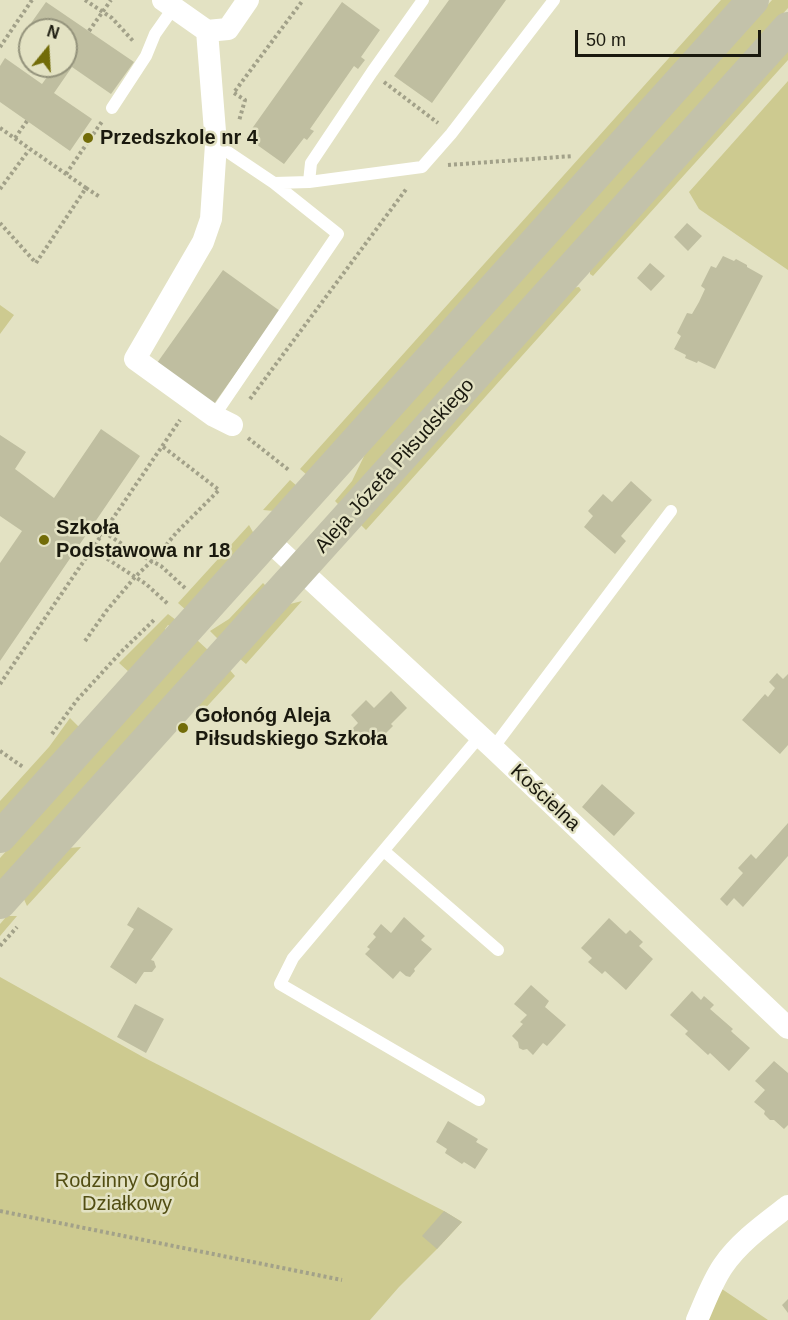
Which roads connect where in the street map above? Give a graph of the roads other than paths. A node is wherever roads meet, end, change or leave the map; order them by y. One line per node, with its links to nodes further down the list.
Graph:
1 (248, 0): 7 (street)
2 (423, 0): 10 (lane)
3 (554, 0): 10 (lane)
4 (753, 0): 14 (street)
5 (168, 4): 7 (street); 8 (lane)
6 (788, 27): 15 (street, Aleja Józefa Piłsudskiego)
7 (207, 31): 9 (street)
8 (112, 108)
9 (216, 144): 11 (lane); 12 (street)
10 (309, 182): 11 (lane)
11 (274, 183): 12 (lane)
12 (231, 426)
13 (671, 511): 16 (lane)
14 (267, 538): 15 (street, Kościelna); 17 (street)
15 (301, 570): 16 (street, Kościelna); 19 (street, Aleja Józefa Piłsudskiego)
16 (486, 742): 18 (lane); 21 (street, Kościelna)
17 (0, 837)
18 (384, 851): 20 (lane); 22 (lane)
19 (0, 903)
20 (498, 950)
21 (788, 1028)
22 (479, 1100)
23 (788, 1206): 24 (street)
24 (697, 1320)

